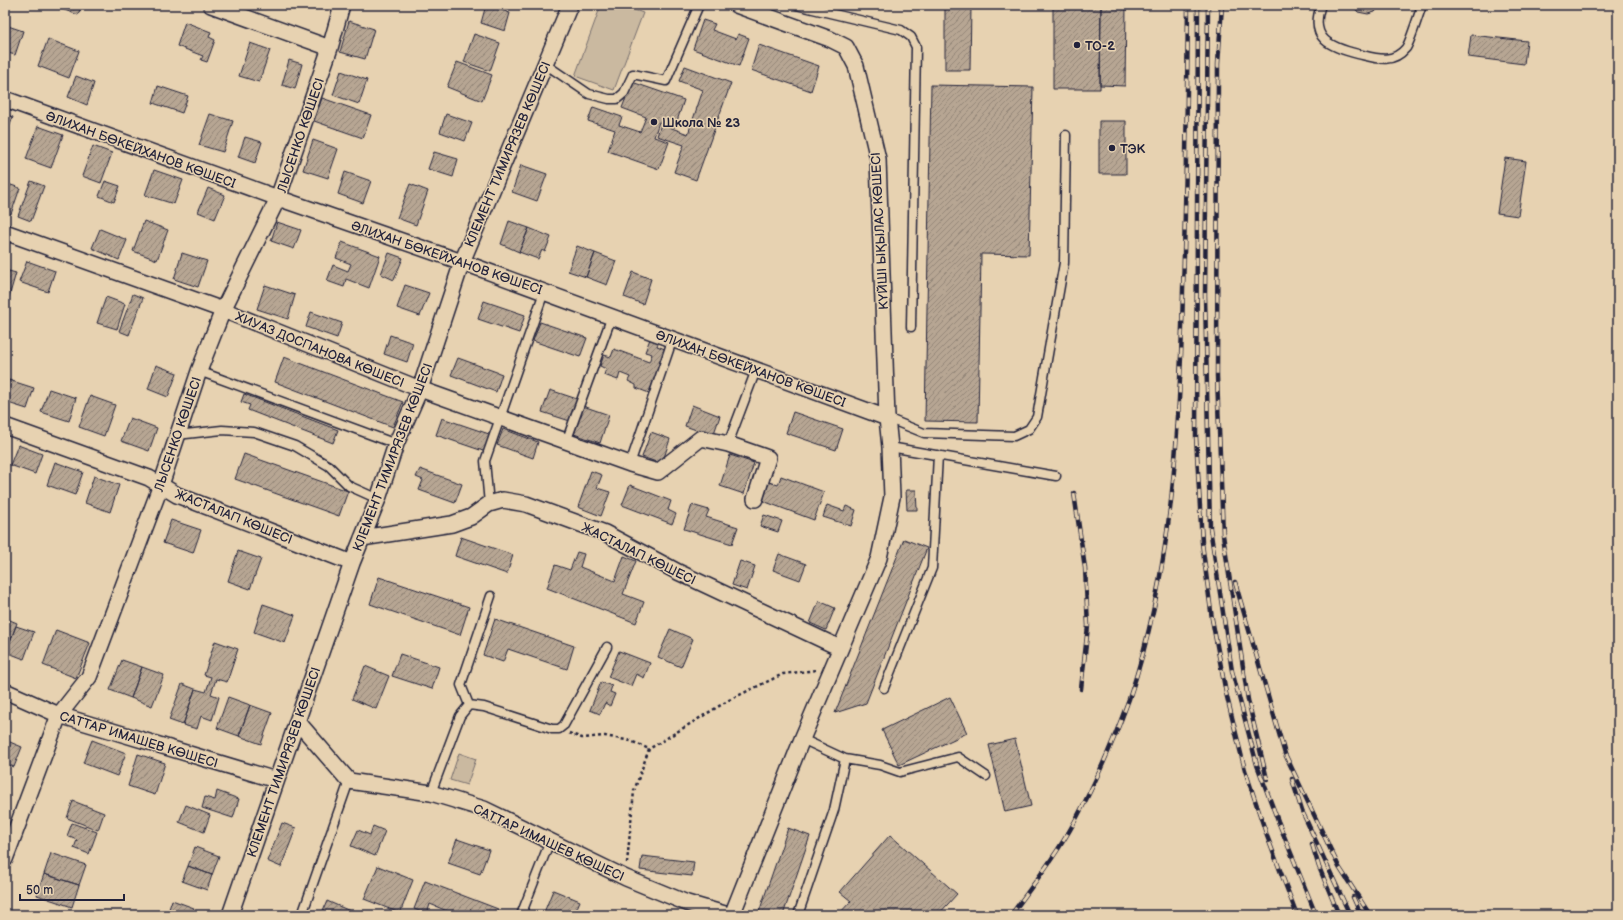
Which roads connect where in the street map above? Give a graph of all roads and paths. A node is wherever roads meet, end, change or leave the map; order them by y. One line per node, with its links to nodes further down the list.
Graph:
1 (211, 5): 9 (street)
2 (342, 5): 9 (street, ЛЫСЕНКО КӨШЕСІ)
3 (570, 5): 10 (street, КЛЕМЕНТ ТИМИРЯЗЕВ КӨШЕСІ)
4 (699, 5): 10 (lane)
5 (736, 5): 25 (street, КҮЙШІ ЫҚЫЛАС КӨШЕСІ)
6 (796, 5): 19 (lane)
7 (1321, 5): 8 (lane)
8 (1422, 5)
9 (330, 48): 13 (street, ЛЫСЕНКО КӨШЕСІ)
10 (545, 64): 15 (street, КЛЕМЕНТ ТИМИРЯЗЕВ КӨШЕСІ)
11 (5, 100): 13 (street, ӘЛИХАН БӨКЕЙХАНОВ КӨШЕСI)
12 (1066, 135): 25 (lane)
13 (278, 198): 15 (street, ӘЛИХАН БӨКЕЙХАНОВ КӨШЕСI); 17 (street, ЛЫСЕНКО КӨШЕСІ)
14 (5, 232): 17 (street, ХИУАЗ ДОСПАНОВА КӨШЕСІ)
15 (462, 262): 16 (street, ӘЛИХАН БӨКЕЙХАНОВ КӨШЕСI); 23 (street, КЛЕМЕНТ ТИМИРЯЗЕВ КӨШЕСІ)
16 (544, 292): 18 (street, ӘЛИХАН БӨКЕЙХАНОВ КӨШЕСI); 24 (lane)
17 (223, 310): 22 (street, ЛЫСЕНКО КӨШЕСІ); 23 (street, ХИУАЗ ДОСПАНОВА КӨШЕСІ)
18 (612, 316): 20 (street, ӘЛИХАН БӨКЕЙХАНОВ КӨШЕСI); 28 (lane)
19 (911, 327)
20 (673, 338): 21 (street, ӘЛИХАН БӨКЕЙХАНОВ КӨШЕСI); 33 (lane)
21 (756, 370): 25 (street, ӘЛИХАН БӨКЕЙХАНОВ КӨШЕСI); 30 (lane)
22 (199, 371): 27 (street, ЛЫСЕНКО КӨШЕСІ); 29 (lane)
23 (420, 389): 24 (street, ХИУАЗ ДОСПАНОВА КӨШЕСІ); 29 (street, КЛЕМЕНТ ТИМИРЯЗЕВ КӨШЕСІ)
24 (500, 418): 28 (street, ХИУАЗ ДОСПАНОВА КӨШЕСІ); 38 (lane)
25 (887, 418): 31 (street, КҮЙШІ ЫҚЫЛАС КӨШЕСІ)
26 (5, 426): 35 (street, ЖАСТАЛАП КӨШЕСІ)
27 (177, 435): 35 (street, ЛЫСЕНКО КӨШЕСІ); 36 (lane)
28 (566, 442): 33 (street, ХИУАЗ ДОСПАНОВА КӨШЕСІ)
29 (396, 444): 36 (street, КЛЕМЕНТ ТИМИРЯЗЕВ КӨШЕСІ)
30 (728, 444): 33 (street, ХИУАЗ ДОСПАНОВА КӨШЕСІ); 37 (street, ХИУАЗ ДОСПАНОВА КӨШЕСІ)
31 (890, 446): 32 (lane); 43 (street, КҮЙШІ ЫҚЫЛАС КӨШЕСІ)
32 (938, 455): 34 (lane); 45 (lane)
33 (630, 464)
34 (1056, 476)
35 (161, 485): 40 (street, ЖАСТАЛАП КӨШЕСІ); 48 (street, ЛЫСЕНКО КӨШЕСІ)
36 (378, 499): 39 (street, КЛЕМЕНТ ТИМИРЯЗЕВ КӨШЕСІ)
37 (755, 499)
38 (489, 504): 39 (street, ЖАСТАЛАП КӨШЕСІ); 43 (street, ЖАСТАЛАП КӨШЕСІ)
39 (362, 538): 40 (street, КЛЕМЕНТ ТИМИРЯЗЕВ КӨШЕСІ)
40 (352, 563): 49 (street, КЛЕМЕНТ ТИМИРЯЗЕВ КӨШЕСІ)
41 (490, 596): 47 (lane)
42 (607, 647): 50 (lane)
43 (840, 648): 44 (street, КҮЙШІ ЫҚЫЛАС КӨШЕСІ)
44 (832, 668): 51 (street, КҮЙШІ ЫҚЫЛАС КӨШЕСІ); 52 (path)
45 (884, 688)
46 (5, 691): 48 (street, САТТАР ИМАШЕВ КӨШЕСІ)
47 (469, 705): 50 (lane); 57 (lane)
48 (60, 715): 55 (street, САТТАР ИМАШЕВ КӨШЕСІ); 59 (street, ЛЫСЕНКО КӨШЕСІ)
49 (297, 720): 55 (street, КЛЕМЕНТ ТИМИРЯЗЕВ КӨШЕСІ); 56 (street)
50 (559, 729): 52 (path)
51 (802, 739): 53 (lane); 65 (street, КҮЙШІ ЫҚЫЛАС КӨШЕСІ)
52 (649, 749): 60 (path)
53 (845, 759): 54 (lane); 66 (lane)
54 (986, 776)
55 (276, 780): 61 (street, КЛЕМЕНТ ТИМИРЯЗЕВ КӨШЕСІ)
56 (349, 781): 57 (street, САТТАР ИМАШЕВ КӨШЕСІ); 62 (lane)
57 (430, 792): 58 (street, САТТАР ИМАШЕВ КӨШЕСІ)
58 (550, 841): 60 (street, САТТАР ИМАШЕВ КӨШЕСІ); 63 (lane)
59 (5, 859)
60 (626, 878): 64 (street, САТТАР ИМАШЕВ КӨШЕСІ)
61 (230, 915)
62 (302, 915)
63 (521, 915)
64 (728, 915)
65 (732, 915)
66 (798, 915)

